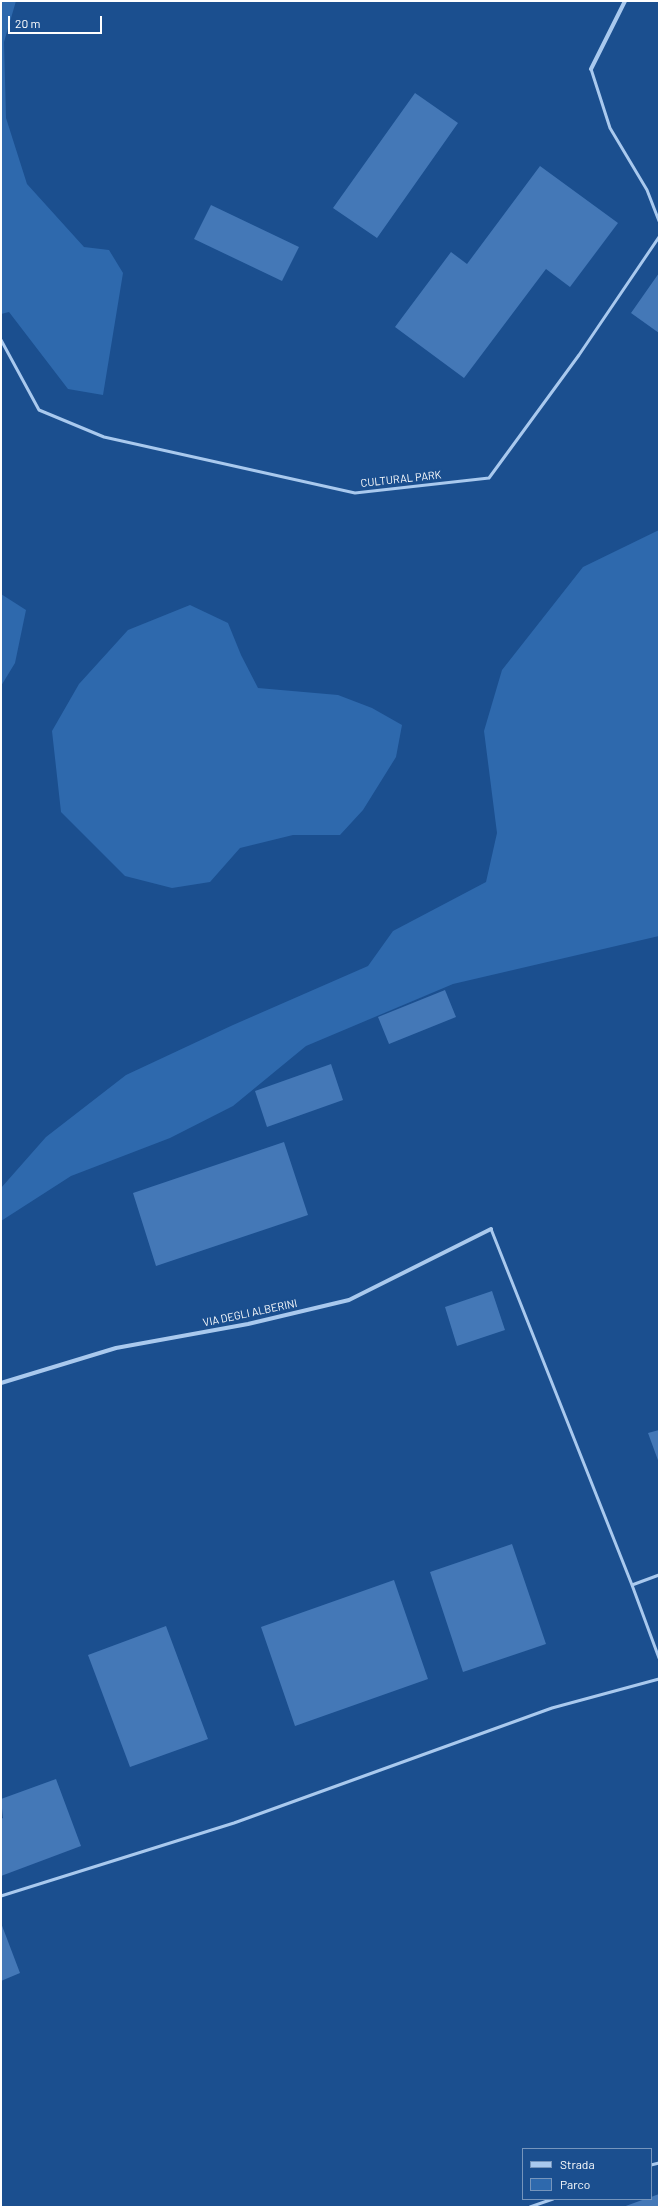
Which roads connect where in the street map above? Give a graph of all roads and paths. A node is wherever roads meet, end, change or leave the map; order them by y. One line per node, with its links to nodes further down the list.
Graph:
1 (625, 1): 2 (street)
2 (591, 69): 3 (lane)
3 (659, 221)
4 (659, 237): 5 (lane, CULTURAL PARK)
5 (1, 340)
6 (491, 1229): 7 (street, VIA DEGLI ALBERINI); 9 (lane)
7 (1, 1383)
8 (659, 1575): 9 (lane)
9 (632, 1585): 10 (lane)
10 (659, 1658)
11 (659, 1679): 12 (lane)
12 (1, 1896)
13 (550, 2200): 14 (lane)
14 (530, 2207)

